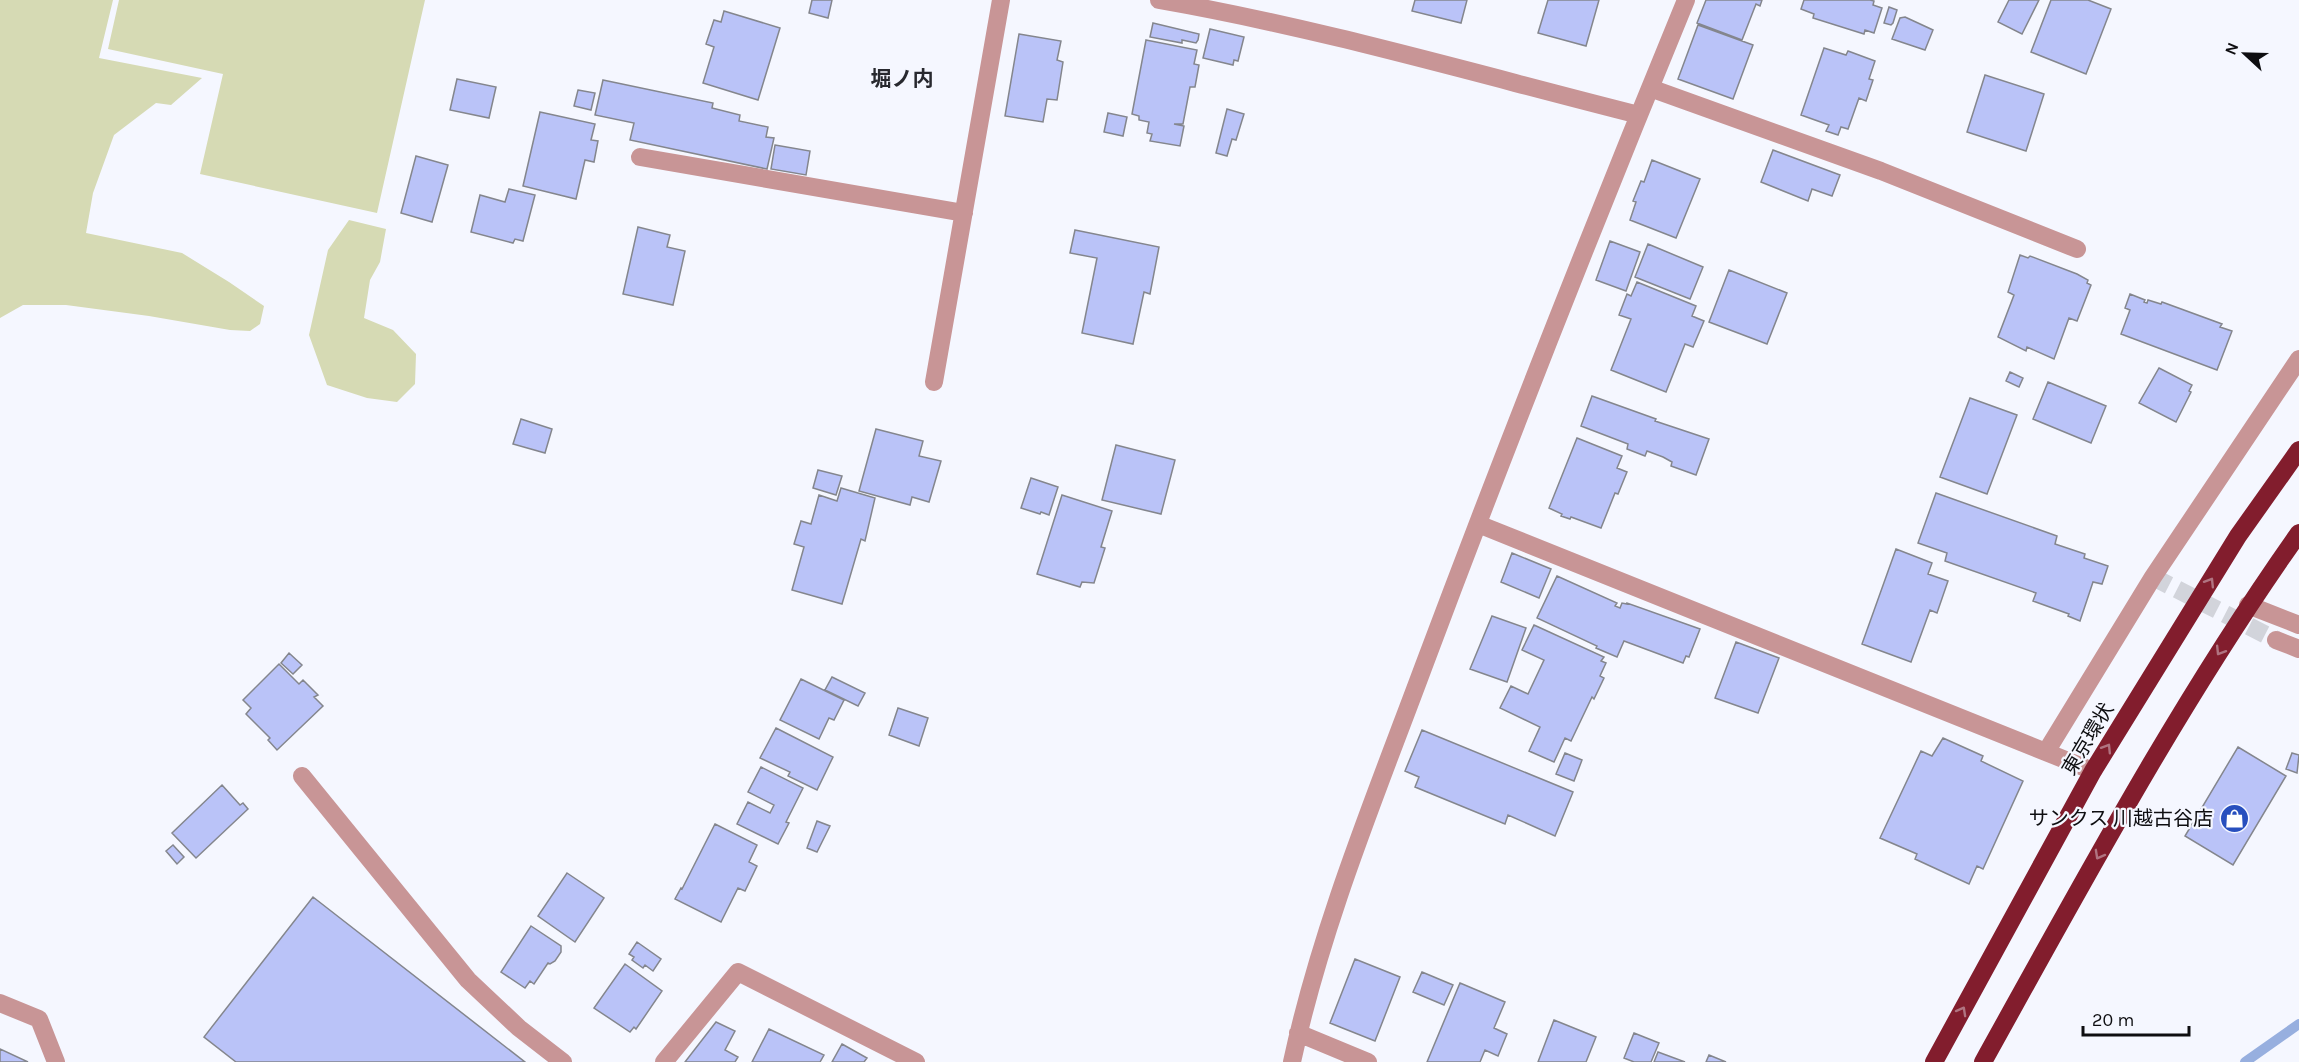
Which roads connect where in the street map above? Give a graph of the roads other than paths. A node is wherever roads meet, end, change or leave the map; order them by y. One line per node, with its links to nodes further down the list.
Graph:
1 (1001, 0): 8 (street)
2 (1159, 0): 4 (street)
3 (1686, 0): 5 (street)
4 (1216, 5): 6 (street)
5 (1650, 88): 6 (street); 9 (street)
6 (1639, 115): 13 (street)
7 (640, 157): 8 (street)
8 (964, 213): 11 (street)
9 (2077, 249)
10 (2299, 359): 19 (street)
11 (934, 382)
12 (2299, 450): 20 (highway, 東京環状, one-way to 12)
13 (1478, 524): 19 (street); 23 (street)
14 (2299, 533): 15 (highway)
15 (2248, 605): 16 (street); 31 (highway, one-way to 31)
16 (2299, 625)
17 (2276, 640): 18 (street)
18 (2299, 649)
19 (2046, 752): 20 (street)
20 (2093, 771): 30 (highway, 東京環状, one-way to 20)
21 (302, 776): 25 (street)
22 (0, 1003): 24 (street)
23 (1299, 1033): 28 (street); 29 (street)
24 (56, 1062)
25 (562, 1062)
26 (664, 1062): 27 (street)
27 (916, 1062)
28 (1292, 1062)
29 (1368, 1062)
30 (1934, 1062)
31 (1983, 1062)

